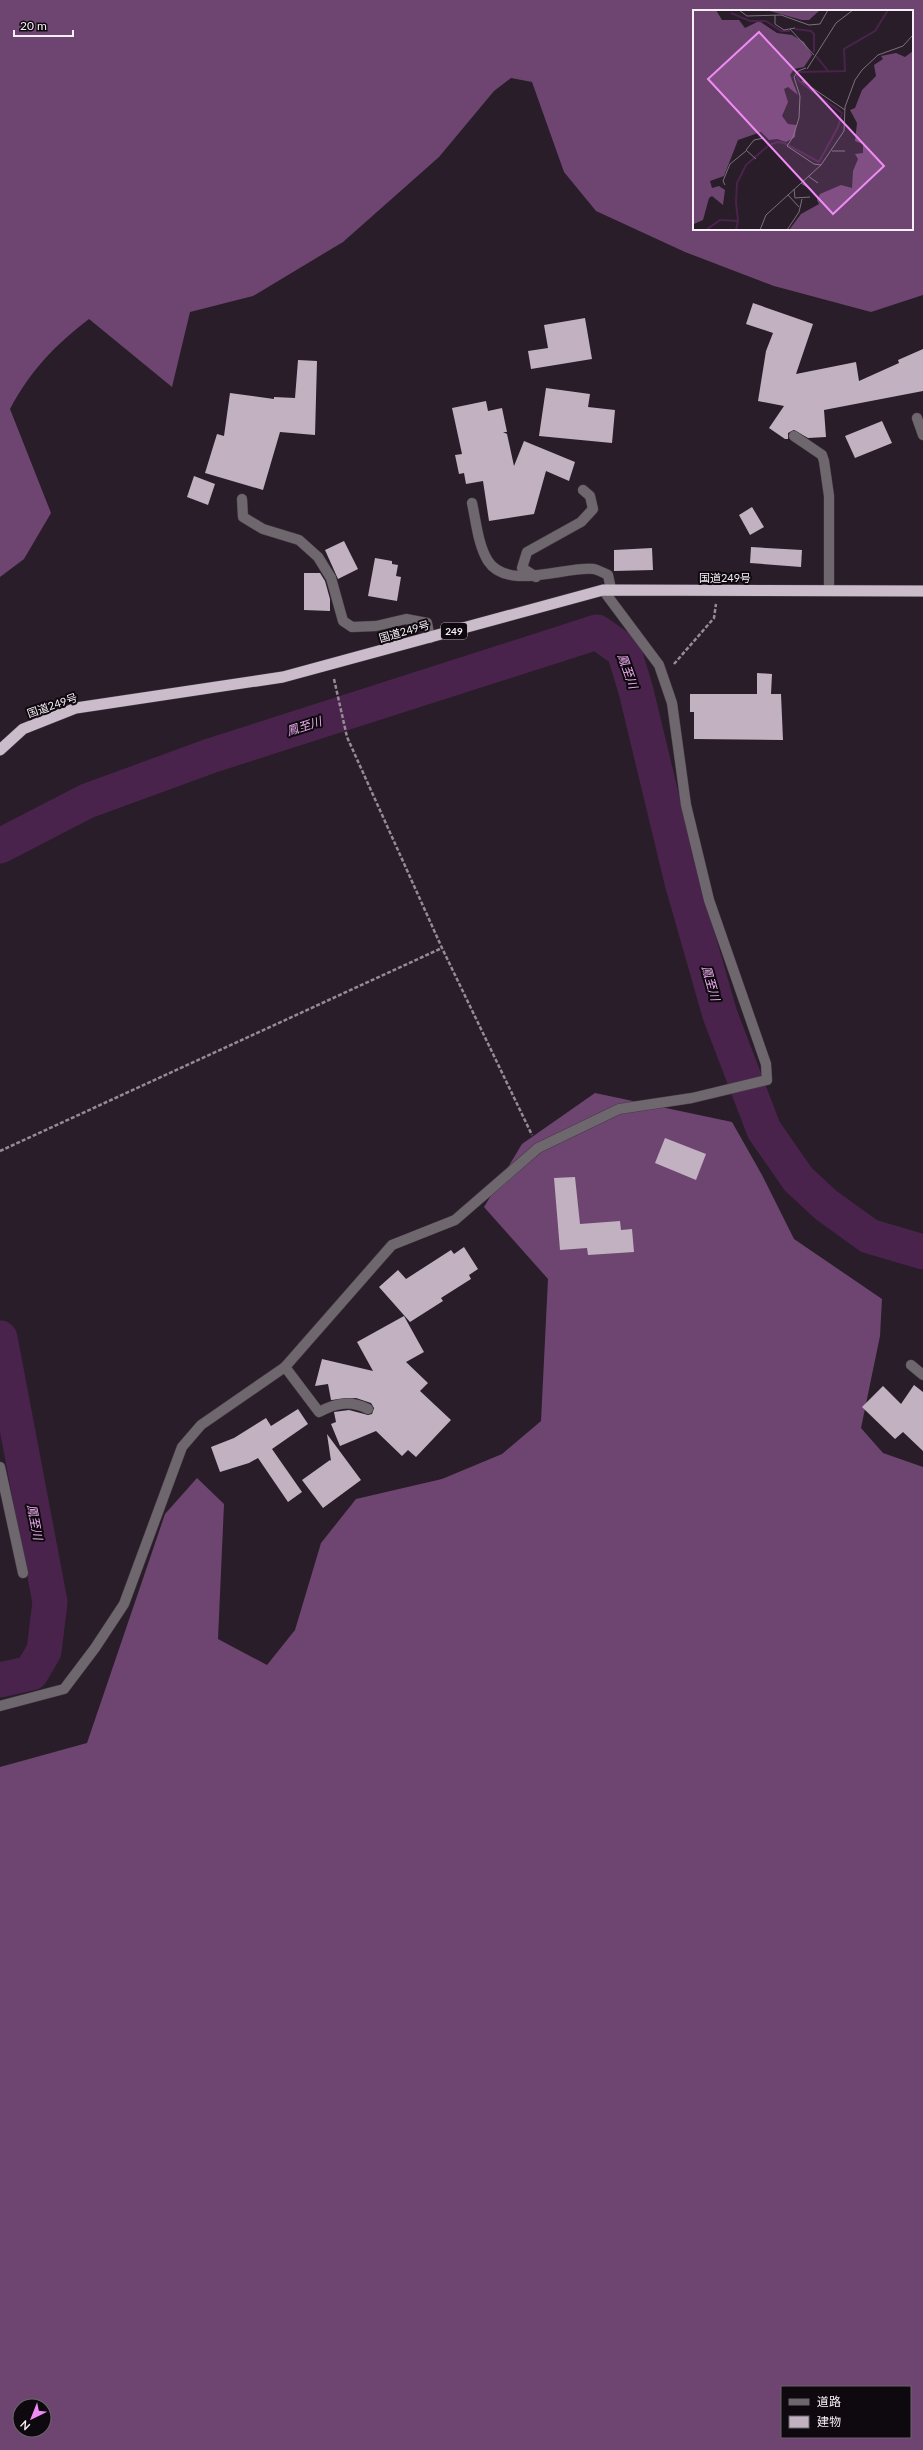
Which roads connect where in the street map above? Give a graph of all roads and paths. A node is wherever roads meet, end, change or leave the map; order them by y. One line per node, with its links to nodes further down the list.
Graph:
1 (917, 418): 2 (street)
2 (923, 435)
3 (794, 436): 10 (street)
4 (583, 490): 7 (street)
5 (242, 499): 12 (street)
6 (472, 503): 7 (street)
7 (536, 577): 8 (street)
8 (607, 590): 9 (highway, 国道249号 / 249); 12 (highway, 国道249号 / 249); 14 (street)
9 (718, 590): 10 (highway, 国道249号 / 249); 14 (path)
10 (829, 590): 11 (highway, 国道249号 / 249)
11 (923, 591)
12 (430, 638): 13 (highway, 国道249号 / 249)
13 (331, 665): 15 (highway, 国道249号 / 249); 16 (path)
14 (663, 677): 17 (street)
15 (0, 750)
16 (442, 948): 17 (path); 18 (path)
17 (538, 1148): 20 (street)
18 (0, 1151)
19 (911, 1366): 21 (street)
20 (285, 1367): 22 (street); 25 (street)
21 (923, 1375)
22 (368, 1409)
23 (0, 1467): 24 (street)
24 (23, 1573)
25 (0, 1706)

